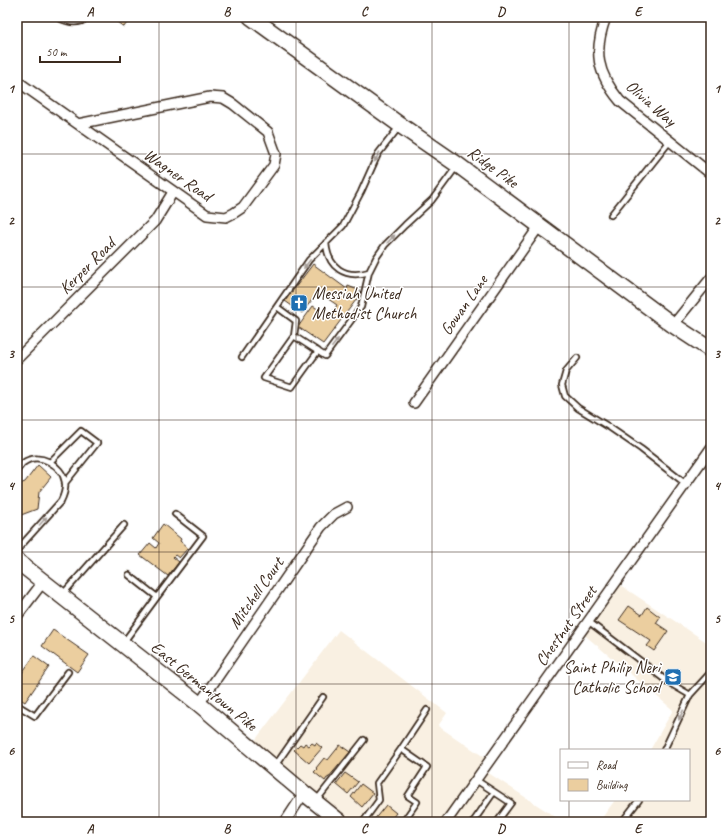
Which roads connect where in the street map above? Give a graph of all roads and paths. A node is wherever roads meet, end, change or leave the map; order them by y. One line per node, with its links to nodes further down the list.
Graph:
1 (57, 17): 4 (lane)
2 (252, 17): 7 (main road, Ridge Pike)
3 (606, 17): 8 (street, Olivia Way)
4 (88, 18)
5 (17, 81): 6 (street, Wagner Road)
6 (78, 124): 11 (street, Wagner Road); 11 (street, Wagner Road)
7 (400, 125): 9 (main road, Ridge Pike); 14 (lane, one-way to 14)
8 (670, 141): 10 (street, Olivia Way); 12 (lane)
9 (458, 165): 13 (main road, Ridge Pike); 15 (lane, one-way to 9)
10 (711, 174)
11 (173, 192): 24 (street, Kerper Road)
12 (610, 215)
13 (540, 225): 18 (main road, Ridge Pike); 25 (street, Gowan Lane)
14 (326, 243): 15 (lane); 17 (lane, one-way to 17)
15 (369, 272): 21 (lane, one-way to 15)
16 (711, 278): 18 (street)
17 (277, 307): 19 (lane); 22 (lane)
18 (673, 324): 20 (main road, Ridge Pike)
19 (294, 336): 21 (lane); 21 (lane)
20 (711, 350)
21 (318, 351)
22 (242, 357)
23 (577, 358): 30 (lane)
24 (17, 359)
25 (414, 403)
26 (711, 448): 30 (street, Chestnut Street)
27 (50, 462): 28 (lane); 29 (lane); 29 (lane)
28 (17, 470)
29 (65, 483): 34 (lane, one-way to 29)
30 (686, 484): 41 (street, Chestnut Street)
31 (346, 507): 47 (street, Mitchell Court)
32 (175, 514): 39 (lane)
33 (124, 525): 38 (lane)
34 (17, 550)
35 (17, 561): 37 (main road, East Germantown Pike)
36 (129, 575): 39 (lane)
37 (42, 582): 38 (main road, East Germantown Pike); 40 (street)
38 (61, 596): 42 (main road, East Germantown Pike)
39 (157, 597): 42 (lane)
40 (17, 616)
41 (588, 621): 45 (lane); 54 (street, Chestnut Street)
42 (122, 644): 47 (main road, East Germantown Pike)
43 (68, 672): 48 (lane)
44 (711, 672): 45 (lane)
45 (690, 695): 52 (lane, one-way to 52)
46 (323, 697): 53 (lane)
47 (199, 704): 53 (main road, East Germantown Pike)
48 (17, 705)
49 (427, 710): 51 (lane)
50 (364, 740): 56 (lane)
51 (400, 749): 60 (lane); 61 (lane)
52 (664, 749)
53 (274, 767): 56 (main road, East Germantown Pike)
54 (476, 780): 55 (lane); 62 (street, Chestnut Street)
55 (494, 792): 63 (lane); 64 (lane)
56 (310, 798): 58 (street); 59 (main road, East Germantown Pike)
57 (638, 801): 65 (lane)
58 (285, 822)
59 (340, 822)
60 (363, 822)
61 (403, 822)
62 (446, 822)
63 (473, 822)
64 (497, 822)
65 (622, 822)

